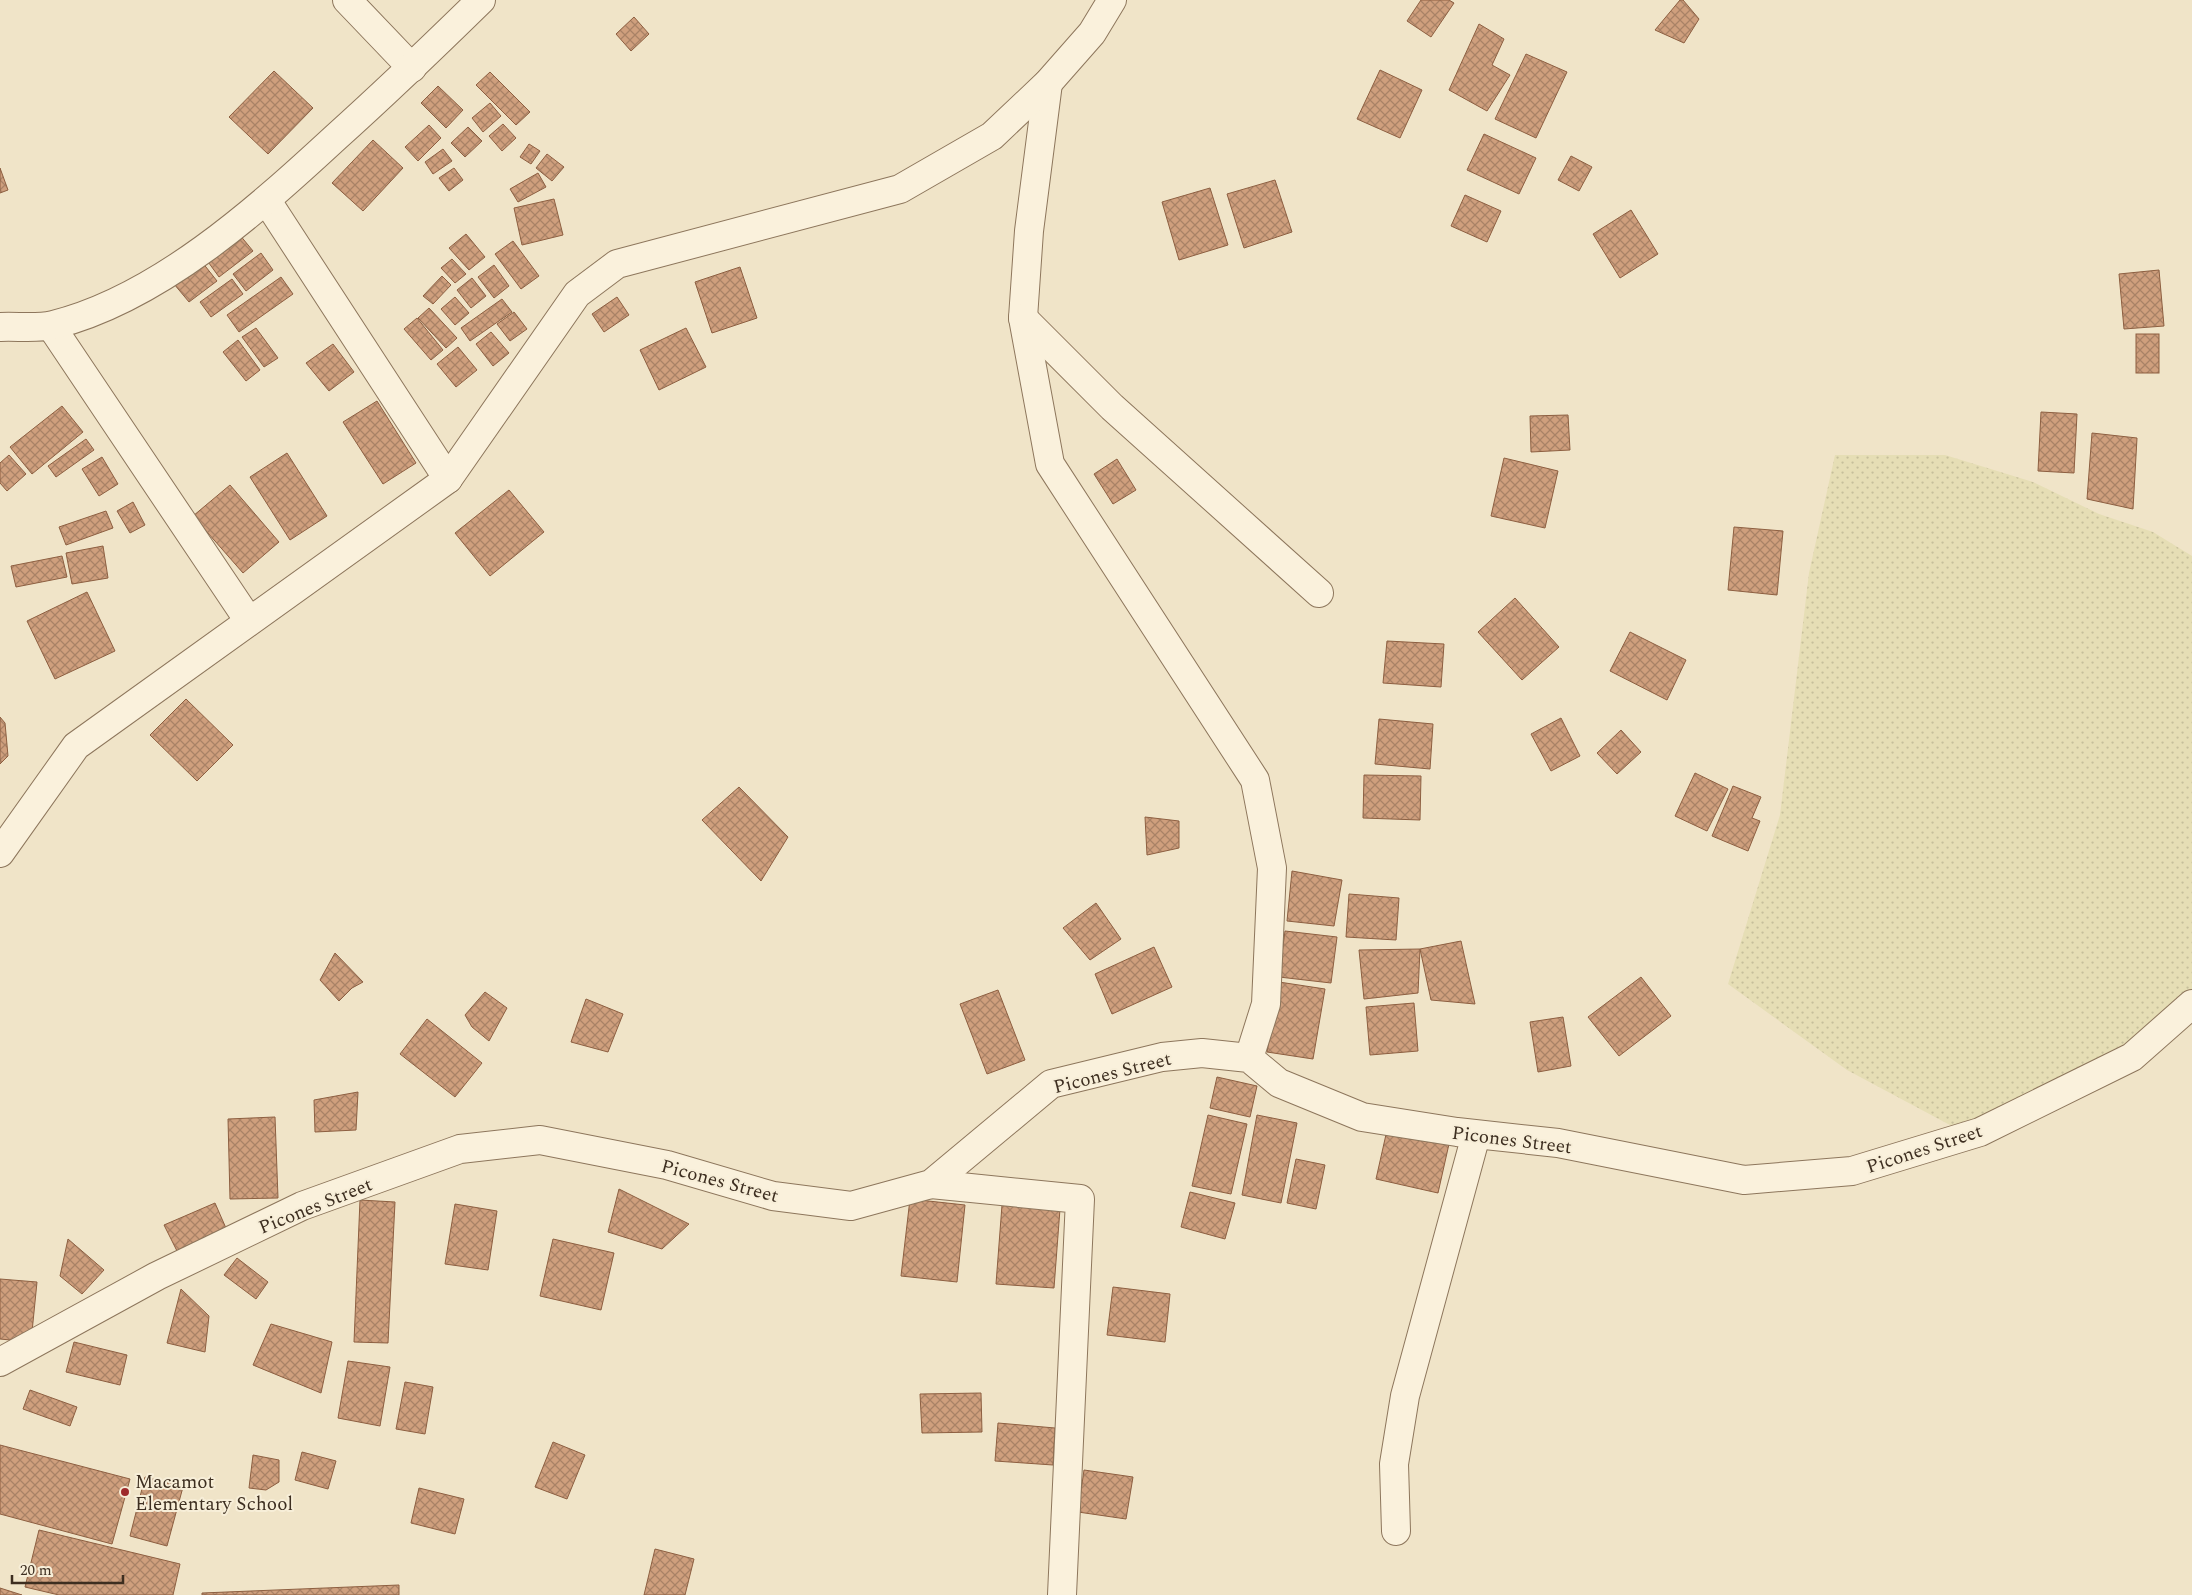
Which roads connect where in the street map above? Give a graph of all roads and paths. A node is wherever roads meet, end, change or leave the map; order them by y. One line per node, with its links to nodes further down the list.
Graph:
1 (347, 0): 4 (street)
2 (481, 0): 4 (street)
3 (1112, 0): 5 (street)
4 (412, 68): 6 (street)
5 (1048, 83): 7 (street); 10 (street)
6 (267, 201): 8 (street); 10 (street)
7 (1023, 318): 11 (street); 15 (street)
8 (51, 326): 9 (street); 12 (street)
9 (0, 327)
10 (448, 479): 12 (street)
11 (1319, 593)
12 (249, 621): 13 (street)
13 (0, 853)
14 (2192, 1004): 16 (street, Picones Street)
15 (1249, 1058): 16 (street, Picones Street); 17 (street, Picones Street)
16 (1476, 1135): 19 (street)
17 (930, 1184): 18 (street, Picones Street); 20 (street)
18 (0, 1362)
19 (1396, 1531)
20 (1062, 1595)

